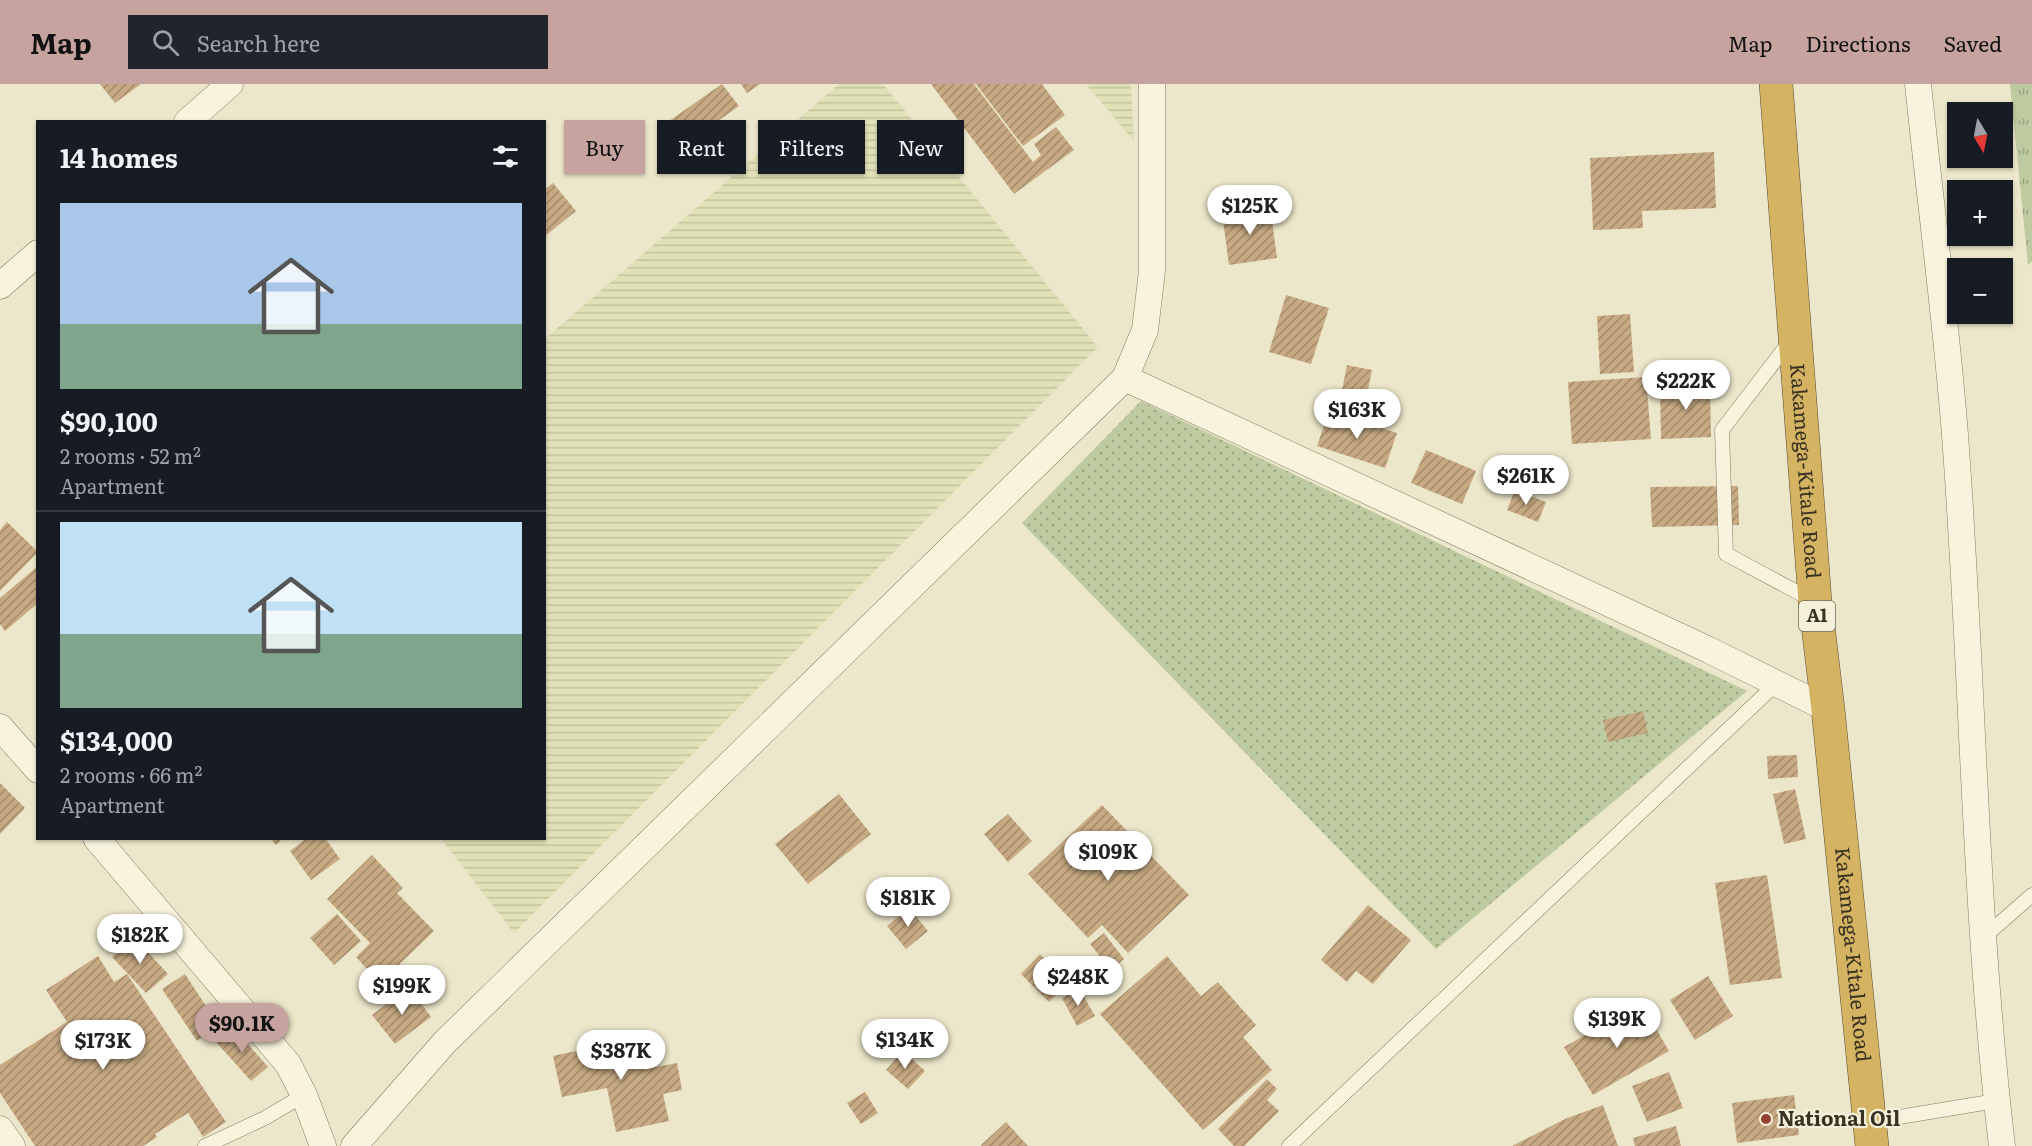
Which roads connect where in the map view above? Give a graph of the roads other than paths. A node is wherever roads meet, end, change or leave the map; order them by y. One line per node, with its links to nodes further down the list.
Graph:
1 (230, 84): 5 (street)
2 (1152, 84): 9 (street)
3 (1776, 84): 8 (highway, Kakamega-Kitale Road / A1)
4 (1918, 84): 17 (street)
5 (189, 120)
6 (36, 255): 7 (street)
7 (0, 286)
8 (1796, 334): 10 (highway, Kakamega-Kitale Road / A1); 10 (lane)
9 (1125, 378): 11 (street); 25 (street)
10 (1815, 601): 12 (highway, Kakamega-Kitale Road / A1)
11 (1777, 683): 12 (street); 26 (lane)
12 (1828, 709): 21 (highway, Kakamega-Kitale Road / A1)
13 (0, 727): 14 (street)
14 (36, 768)
15 (98, 840): 18 (street)
16 (2032, 894): 17 (lane)
17 (1984, 937): 19 (street)
18 (304, 1095): 23 (lane); 24 (street)
19 (1996, 1101): 21 (lane); 27 (street)
20 (0, 1129): 22 (street)
21 (1871, 1134)
22 (12, 1146)
23 (206, 1146)
24 (323, 1146)
25 (354, 1146)
26 (1289, 1146)
27 (2002, 1146)

